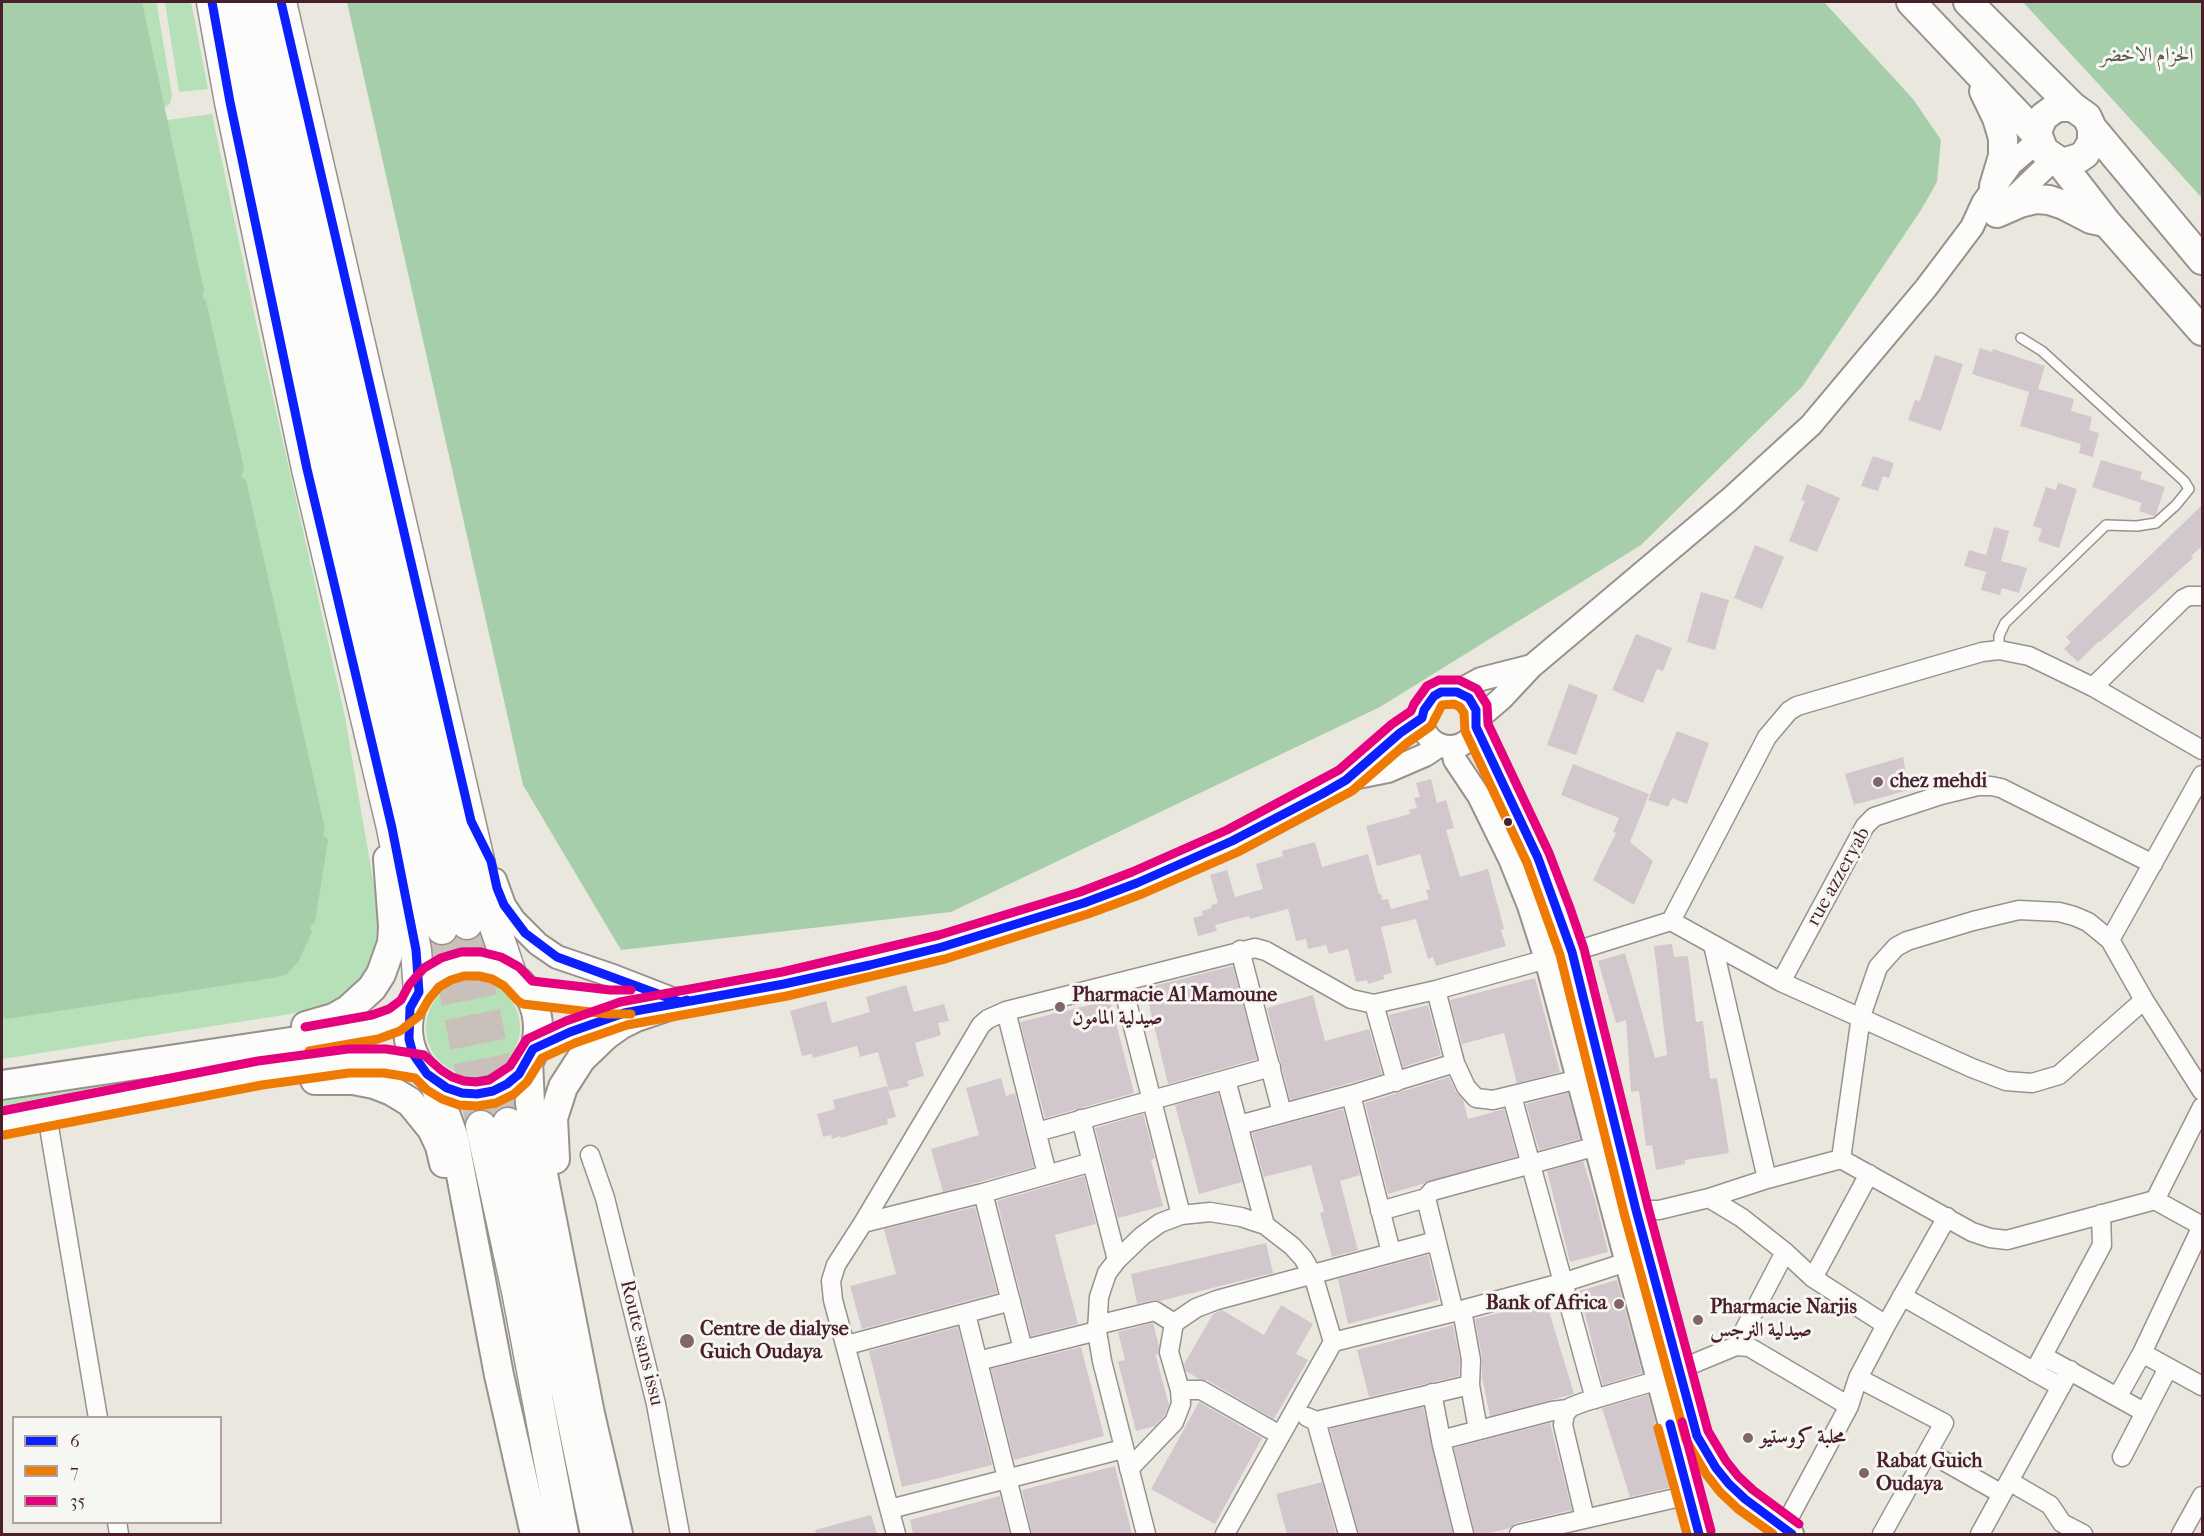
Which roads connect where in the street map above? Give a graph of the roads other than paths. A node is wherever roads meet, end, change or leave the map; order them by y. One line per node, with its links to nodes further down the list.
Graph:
1 (212, 2): 30 (highway)
2 (232, 2): 3 (highway)
3 (261, 2)
4 (281, 2): 29 (highway)
5 (1911, 2): 7 (main road)
6 (1968, 2): 8 (main road)
7 (1983, 77): 10 (main road); 11 (main road)
8 (2073, 107): 9 (main road); 10 (main road)
9 (2092, 128): 10 (main road); 13 (main road)
10 (2047, 149): 11 (street); 12 (main road)
11 (1996, 199): 12 (main road); 18 (street)
12 (2107, 223): 14 (main road)
13 (2202, 260)
14 (2202, 331)
15 (2021, 338): 17 (lane)
16 (2202, 596): 19 (street)
17 (1999, 650): 19 (street); 32 (street)
18 (1532, 666): 20 (street); 21 (street)
19 (2093, 687): 25 (street)
20 (1457, 692): 22 (street); 23 (street)
21 (1501, 699): 23 (street); 26 (street)
22 (1422, 718): 24 (street); 28 (street)
23 (1477, 722): 24 (street); 26 (street)
24 (1446, 746): 28 (street); 37 (street)
25 (2202, 750)
26 (1490, 755): 36 (street)
27 (2202, 775): 31 (street)
28 (1346, 780): 44 (street)
29 (471, 821): 40 (highway); 44 (street)
30 (392, 828): 42 (highway); 49 (main road)
31 (2153, 864): 33 (street); 38 (street, rue azzeryab)
32 (1671, 921): 34 (street); 36 (street)
33 (2110, 940): 43 (street); 47 (street)
34 (1713, 945): 38 (street); 75 (street)
35 (1240, 950): 39 (street); 45 (street); 51 (street)
36 (1572, 952): 37 (street); 83 (street)
37 (1546, 959): 41 (street); 53 (street)
38 (1781, 982): 47 (street)
39 (1122, 983): 46 (street); 60 (street)
40 (519, 984): 42 (main road); 44 (street); 48 (main road)
41 (1436, 990): 45 (street); 50 (street)
42 (415, 1000): 49 (main road); 52 (main road)
43 (2144, 1000): 47 (street); 57 (street)
44 (680, 1002): 48 (street); 79 (main road)
45 (1374, 1004): 55 (street)
46 (1006, 1011): 67 (street); 87 (street)
47 (1861, 1016): 70 (street)
48 (531, 1055): 52 (main road); 79 (main road)
49 (259, 1060): 52 (main road); 56 (main road); 63 (main road); 81 (main road)
50 (1455, 1064): 55 (street); 59 (street)
51 (1271, 1067): 54 (street); 62 (street)
52 (427, 1073): 81 (main road)
53 (1579, 1079): 59 (street); 68 (street)
54 (1226, 1080): 60 (street); 66 (street)
55 (1396, 1082): 58 (street)
56 (2, 1084)
57 (2202, 1091)
58 (1351, 1095): 62 (street); 82 (street)
59 (1512, 1095): 72 (street)
60 (1153, 1100): 64 (street); 85 (street)
61 (2202, 1107): 80 (street)
62 (1282, 1113): 66 (street)
63 (47, 1115): 65 (main road); 127 (street)
64 (1081, 1119): 67 (street); 71 (street)
65 (2, 1123)
66 (1239, 1125): 88 (street)
67 (1037, 1132): 73 (street)
68 (1597, 1146): 72 (street); 83 (street)
69 (590, 1155): 147 (street, Route sans issu)
70 (1841, 1159): 74 (street); 75 (street)
71 (1092, 1162): 73 (street); 92 (street)
72 (1530, 1166): 77 (street); 96 (street)
73 (1047, 1174): 76 (street)
74 (1869, 1174): 86 (street); 95 (street)
75 (1767, 1179): 78 (street)
76 (983, 1193): 87 (street); 98 (street)
77 (1426, 1198): 82 (street); 89 (street)
78 (1709, 1198): 83 (street); 91 (street)
79 (548, 1199): 146 (main road)
80 (2155, 1200): 84 (street); 108 (street)
81 (467, 1209): 143 (main road)
82 (1380, 1211): 90 (street)
83 (1625, 1212): 93 (street); 114 (street)
84 (2102, 1214): 86 (street); 109 (street)
85 (1181, 1215): 88 (street); 92 (street)
86 (1947, 1217): 97 (street)
87 (863, 1223): 105 (street)
88 (1265, 1225): 94 (street)
89 (1436, 1241): 90 (street); 99 (street)
90 (1391, 1252): 94 (street)
91 (1785, 1252): 95 (street); 106 (street)
92 (1117, 1260): 103 (street)
93 (1627, 1262): 96 (street); 114 (street)
94 (1313, 1275): 101 (street); 104 (street)
95 (1814, 1278): 102 (street)
96 (1564, 1282): 99 (street); 122 (street)
97 (1902, 1296): 102 (street); 113 (street)
98 (1011, 1302): 100 (street); 107 (street)
99 (1458, 1311): 104 (street); 116 (street)
100 (966, 1314): 105 (street); 110 (street)
101 (1174, 1323): 103 (street); 119 (street)
102 (1886, 1325): 115 (street)
103 (1097, 1328): 107 (street); 132 (street)
104 (1333, 1342): 124 (street)
105 (847, 1345): 140 (street)
106 (1736, 1346): 114 (street); 123 (street)
107 (1023, 1349): 110 (street)
108 (2142, 1353): 111 (street); 121 (street)
109 (2043, 1356): 112 (street); 113 (street)
110 (978, 1361): 136 (street)
111 (2168, 1368): 117 (street); 126 (street)
112 (2070, 1370): 118 (street); 121 (street)
113 (2034, 1372): 118 (street)
114 (1668, 1375): 122 (street); 138 (street); 142 (street)
115 (1858, 1378): 123 (street); 133 (street)
116 (1470, 1385): 120 (street); 129 (street)
117 (2202, 1386)
118 (2061, 1387): 137 (street)
119 (1180, 1390): 130 (street); 135 (street)
120 (1432, 1393): 128 (street); 131 (street)
121 (2118, 1396): 126 (street)
122 (1595, 1399): 125 (street)
123 (1849, 1406): 142 (street)
124 (1294, 1409): 128 (street); 130 (street)
125 (1568, 1409): 129 (street); 141 (street)
126 (2144, 1412): 134 (street)
127 (98, 1416)
128 (1316, 1421): 152 (street)
129 (1478, 1430): 131 (street)
130 (1280, 1435): 151 (street)
131 (1442, 1440): 153 (street)
132 (1124, 1449): 135 (street); 136 (street)
133 (1928, 1452): 137 (street); 156 (street)
134 (2122, 1457)
135 (1129, 1469): 150 (street)
136 (1007, 1479): 140 (street); 149 (street)
137 (2006, 1488): 157 (street); 158 (street)
138 (1689, 1495): 141 (street); 155 (street)
139 (2202, 1496): 159 (street)
140 (890, 1509): 148 (street)
141 (1585, 1518): 154 (street)
142 (1788, 1531)
143 (535, 1534)
144 (563, 1534): 145 (highway)
145 (596, 1534)
146 (618, 1534)
147 (680, 1534)
148 (896, 1534)
149 (1021, 1534)
150 (1146, 1534)
151 (1225, 1534)
152 (1348, 1534)
153 (1464, 1534)
154 (1519, 1534)
155 (1699, 1534)
156 (1881, 1534)
157 (1980, 1534)
158 (2083, 1534)
159 (2181, 1534)

